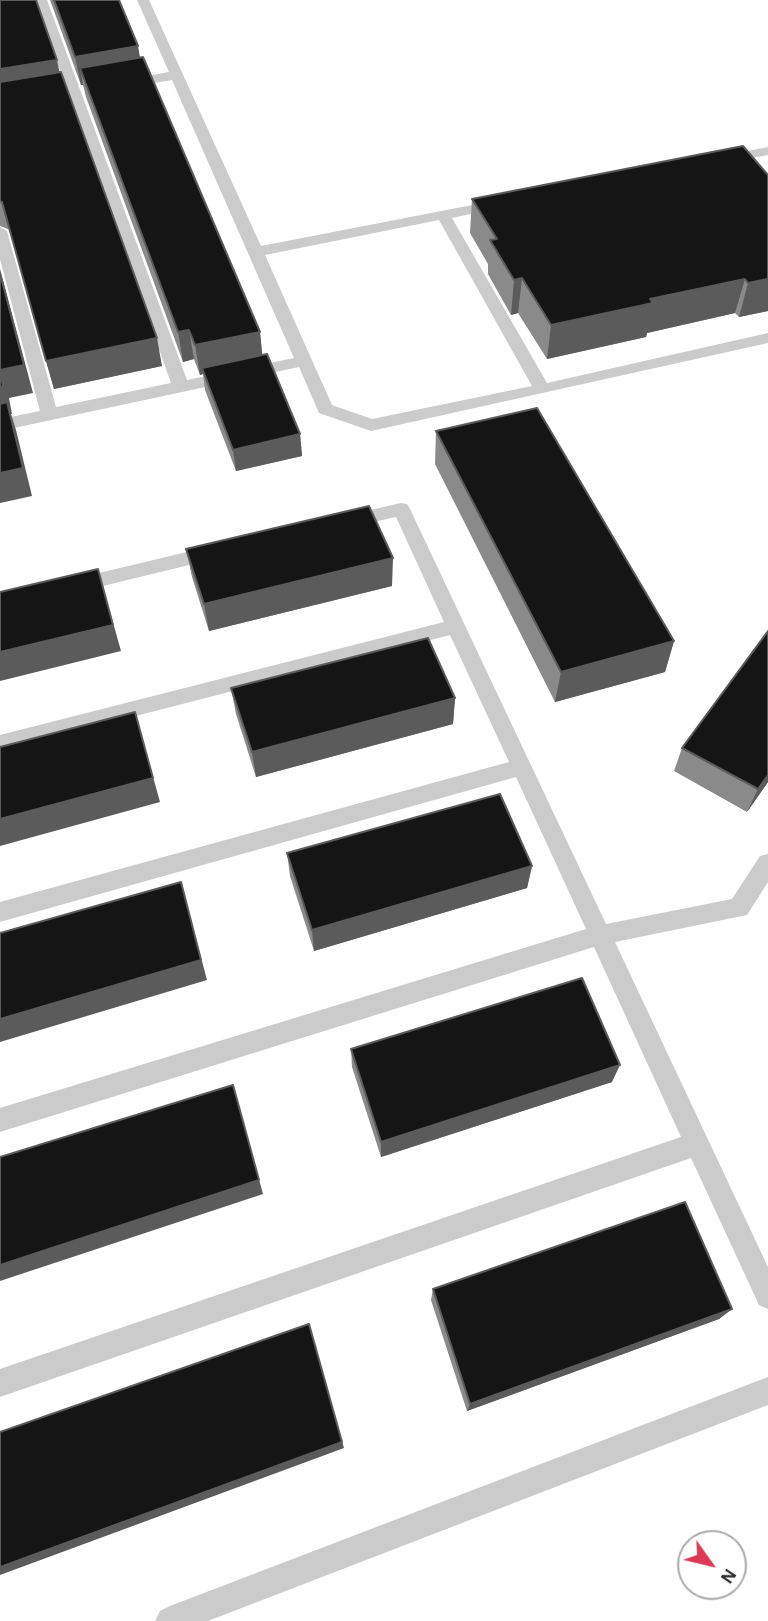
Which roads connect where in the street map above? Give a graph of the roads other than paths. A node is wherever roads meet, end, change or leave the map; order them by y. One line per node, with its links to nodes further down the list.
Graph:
1 (41, 0): 13 (lane)
2 (143, 0): 3 (lane)
3 (177, 75): 4 (lane); 10 (lane)
4 (113, 86)
5 (768, 151): 6 (lane)
6 (700, 164)
7 (511, 202): 8 (lane)
8 (443, 215): 10 (lane); 14 (lane)
9 (0, 231): 15 (lane)
10 (256, 252): 12 (lane)
11 (768, 338): 14 (lane)
12 (303, 361): 13 (lane); 14 (lane)
13 (181, 387): 15 (lane)
14 (542, 389)
15 (50, 415): 16 (lane)
16 (0, 425)
17 (321, 528): 20 (lane)
18 (240, 547): 19 (lane)
19 (53, 591)
20 (456, 626): 21 (lane); 22 (lane)
21 (0, 743)
22 (521, 767): 24 (lane); 25 (lane)
23 (768, 863): 25 (lane)
24 (0, 912)
25 (600, 935): 26 (lane); 27 (lane)
26 (0, 1120)
27 (698, 1144): 28 (lane); 29 (lane)
28 (768, 1296)
29 (0, 1383)
30 (768, 1391): 31 (lane)
31 (170, 1621)

